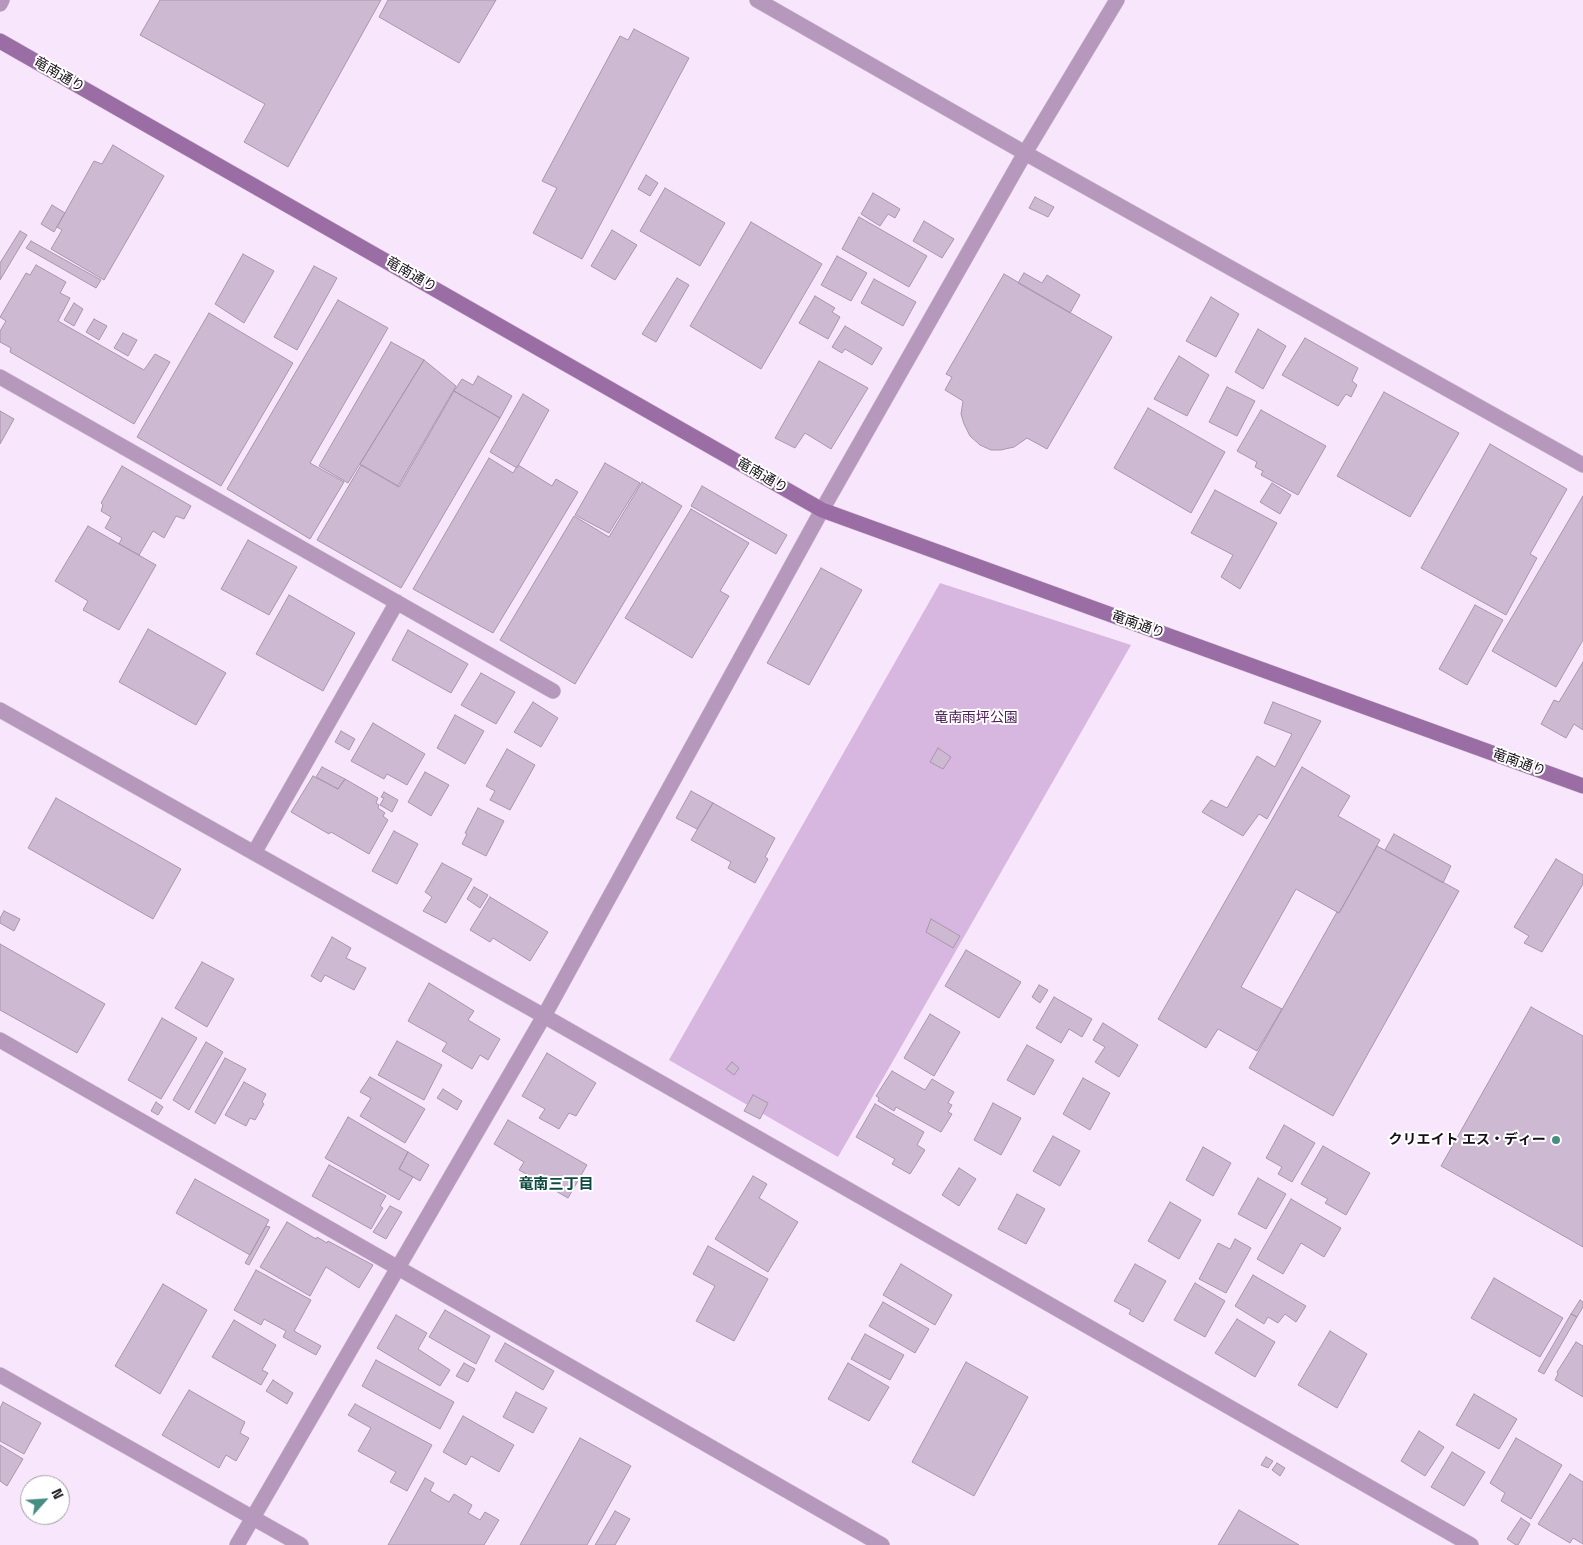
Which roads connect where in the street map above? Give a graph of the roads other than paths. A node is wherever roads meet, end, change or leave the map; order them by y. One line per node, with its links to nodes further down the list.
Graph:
1 (2, 0): 4 (street)
2 (757, 0): 6 (street)
3 (1117, 0): 6 (street)
4 (0, 4)
5 (0, 41): 9 (street, 竜南通り)
6 (1025, 153): 8 (street); 9 (street)
7 (0, 377): 10 (street)
8 (1583, 465)
9 (822, 510): 13 (street, 竜南通り); 15 (street)
10 (397, 602): 11 (street); 14 (street)
11 (553, 691)
12 (0, 710): 14 (street)
13 (1583, 786)
14 (254, 853): 15 (street)
15 (544, 1016): 17 (street); 23 (street)
16 (0, 1040): 17 (street)
17 (398, 1268): 19 (street); 22 (street)
18 (0, 1375): 19 (street)
19 (252, 1518): 20 (street); 21 (street)
20 (237, 1545)
21 (300, 1545)
22 (882, 1545)
23 (1471, 1545)

